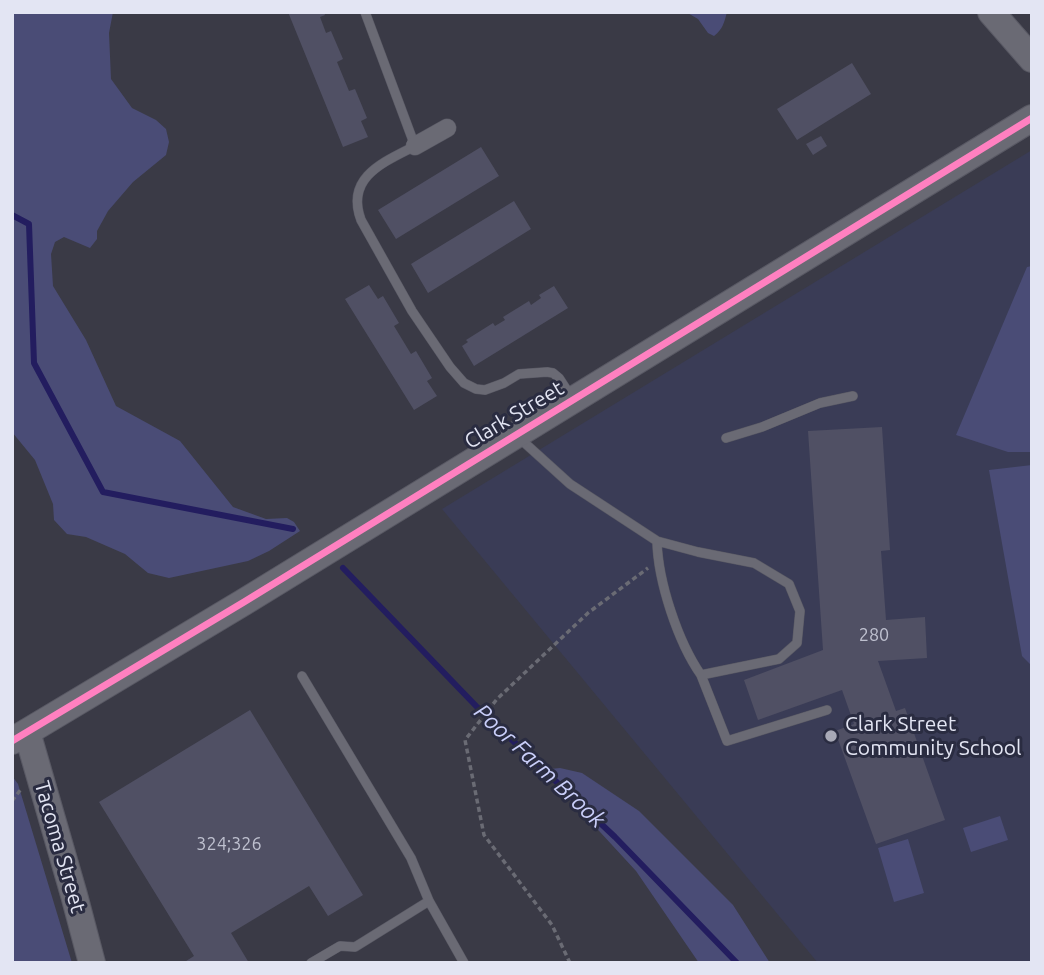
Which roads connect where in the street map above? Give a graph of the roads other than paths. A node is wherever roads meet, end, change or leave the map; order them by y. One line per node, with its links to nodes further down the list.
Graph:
1 (365, 12): 6 (lane)
2 (991, 12): 3 (street)
3 (1032, 59)
4 (1032, 118): 8 (street, Clark Street)
5 (447, 128): 6 (street)
6 (415, 146): 8 (lane)
7 (853, 396): 10 (lane)
8 (573, 400): 9 (street, Clark Street)
9 (516, 435): 11 (lane); 15 (street, Clark Street)
10 (726, 438)
11 (657, 541): 12 (lane); 12 (lane)
12 (701, 675): 14 (lane)
13 (302, 676): 16 (lane)
14 (827, 710)
15 (20, 736): 17 (street, Tacoma Street)
16 (429, 901): 18 (lane); 19 (lane)
17 (92, 963)
18 (311, 963)
19 (464, 963)

